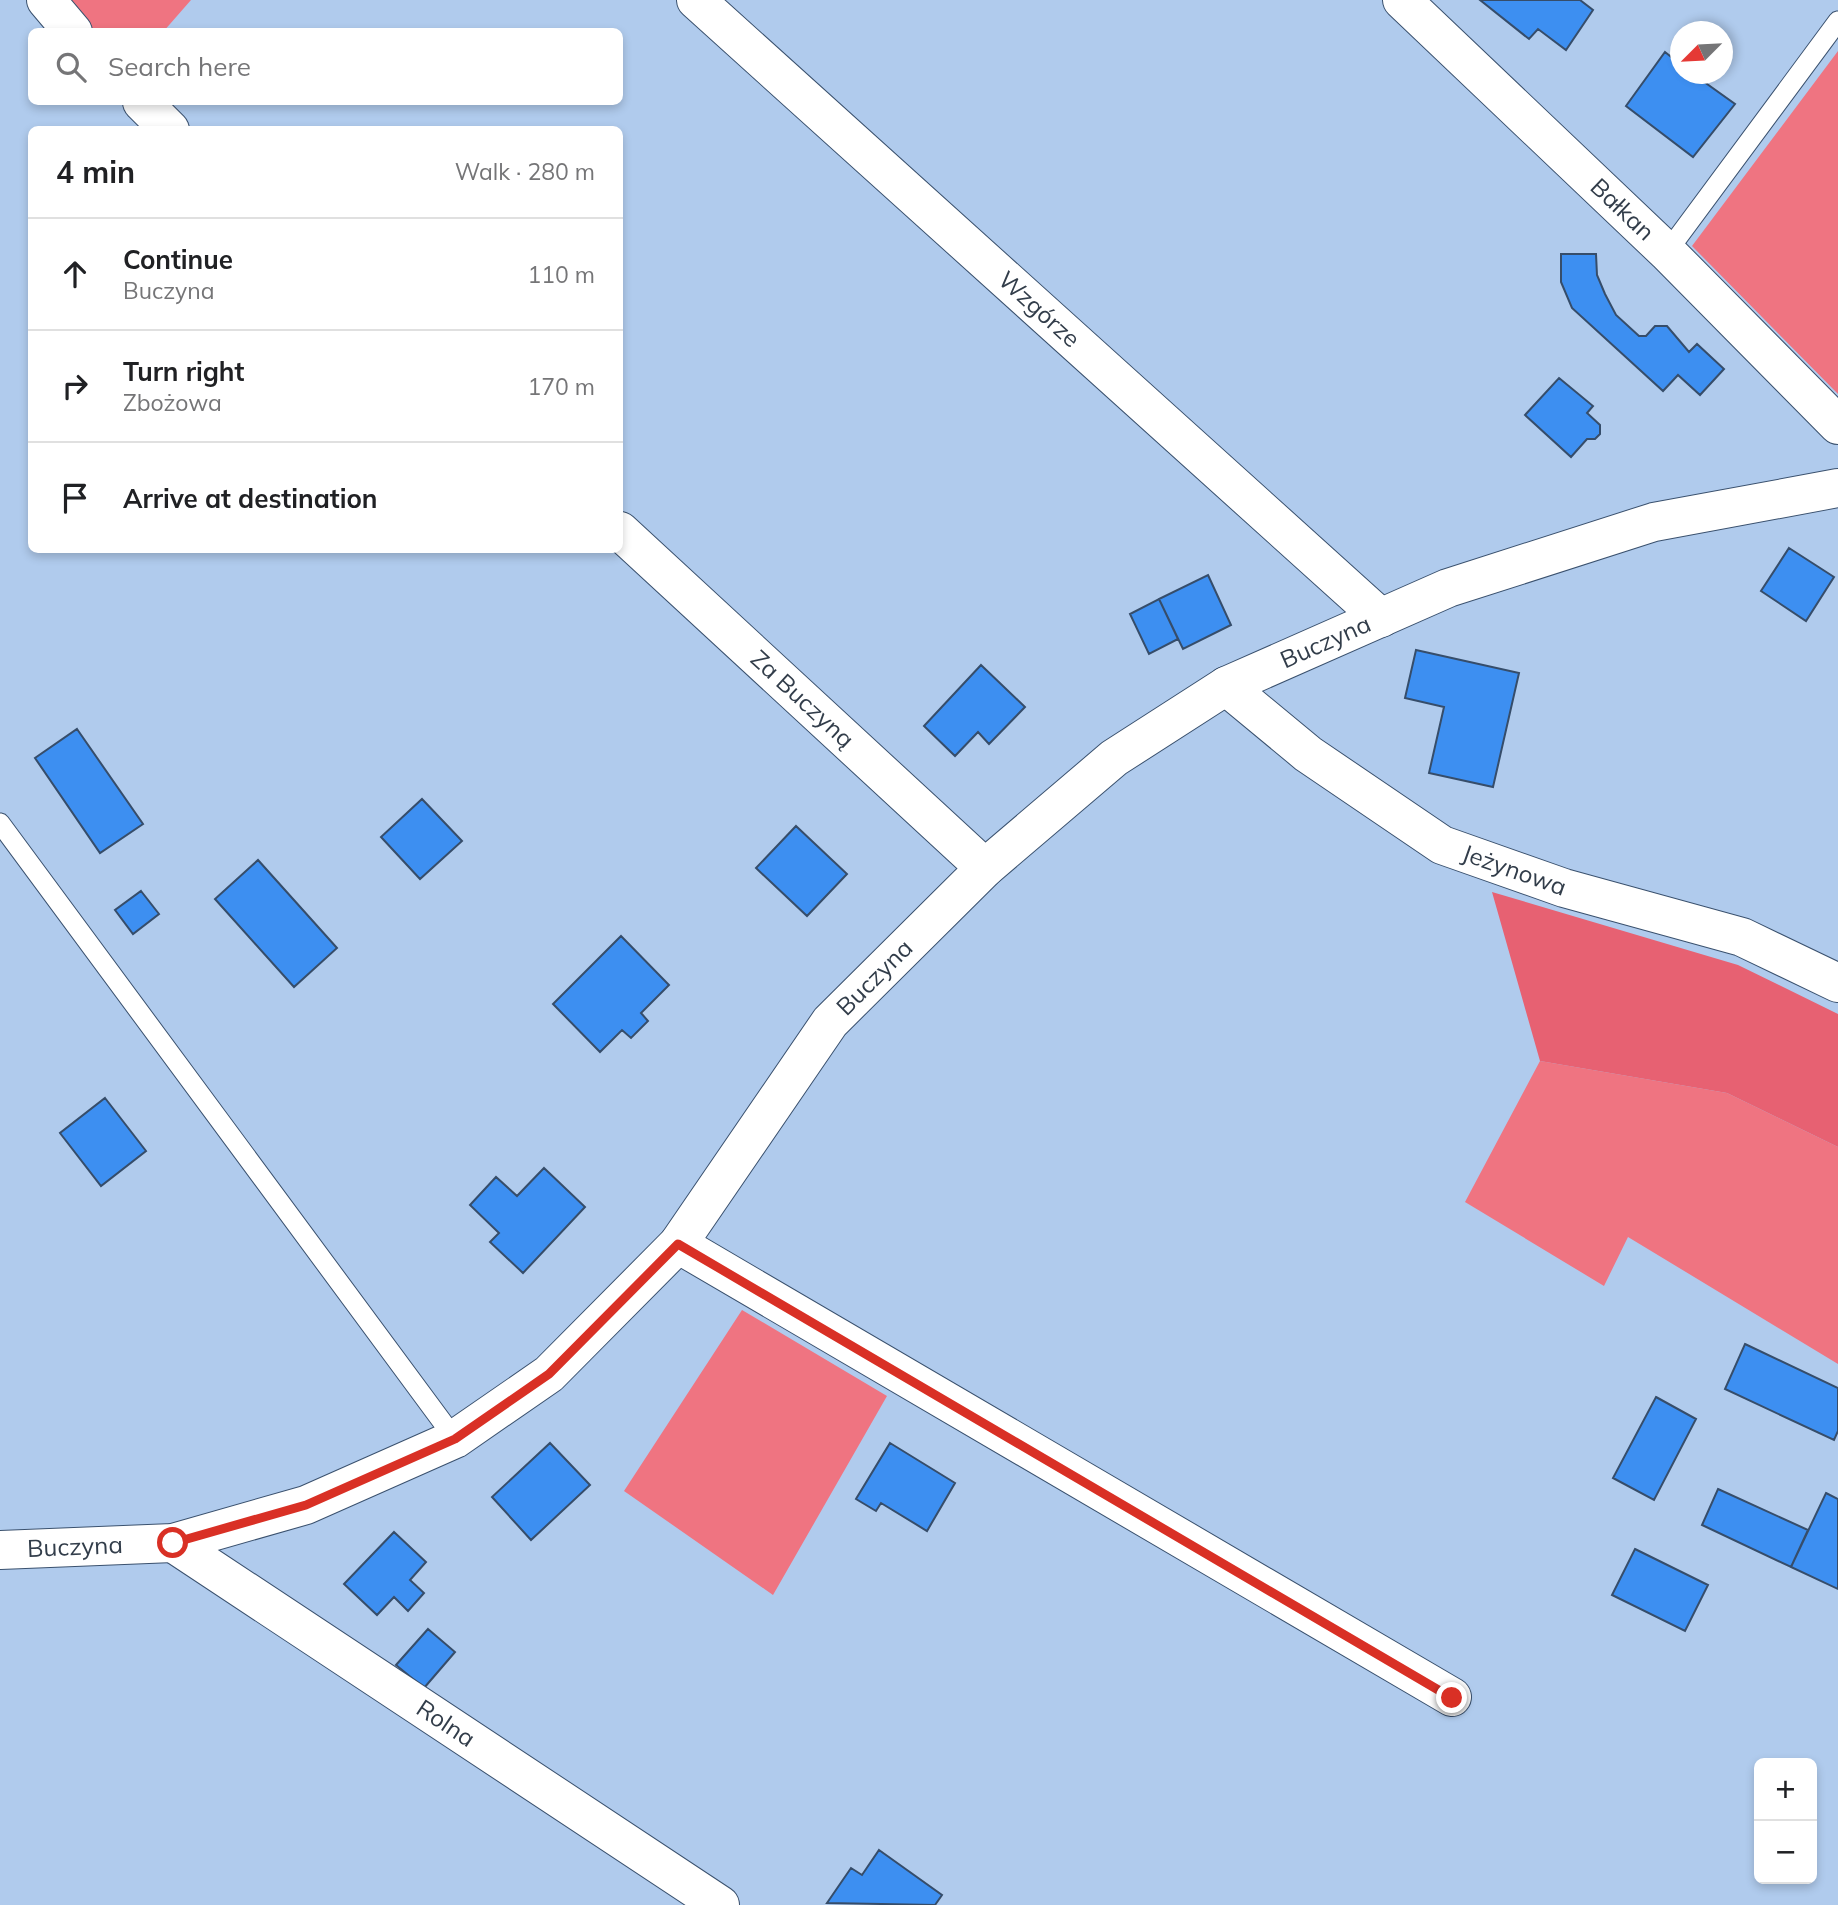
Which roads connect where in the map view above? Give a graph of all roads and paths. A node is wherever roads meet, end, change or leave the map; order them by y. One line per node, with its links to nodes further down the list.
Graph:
1 (46, 0): 5 (street)
2 (696, 0): 12 (street, Wzgórze)
3 (1402, 0): 8 (street, Bałkan)
4 (1838, 22): 8 (lane)
5 (70, 28)
6 (145, 105): 7 (street)
7 (166, 126)
8 (1667, 251): 9 (street, Bałkan)
9 (1838, 425)
10 (1838, 488): 12 (street, Buczyna)
11 (623, 534): 15 (street, Za Buczyną)
12 (1381, 618): 13 (street, Buczyna)
13 (1226, 686): 15 (street, Buczyna); 16 (street, Jeżynowa)
14 (0, 823): 18 (lane)
15 (985, 868): 17 (street, Buczyna)
16 (1838, 983)
17 (678, 1244): 18 (street, Buczyna); 21 (street)
18 (455, 1439): 19 (street, Buczyna)
19 (173, 1543): 20 (street, Buczyna); 22 (street, Rolna)
20 (0, 1550)
21 (1452, 1698)
22 (720, 1905)

